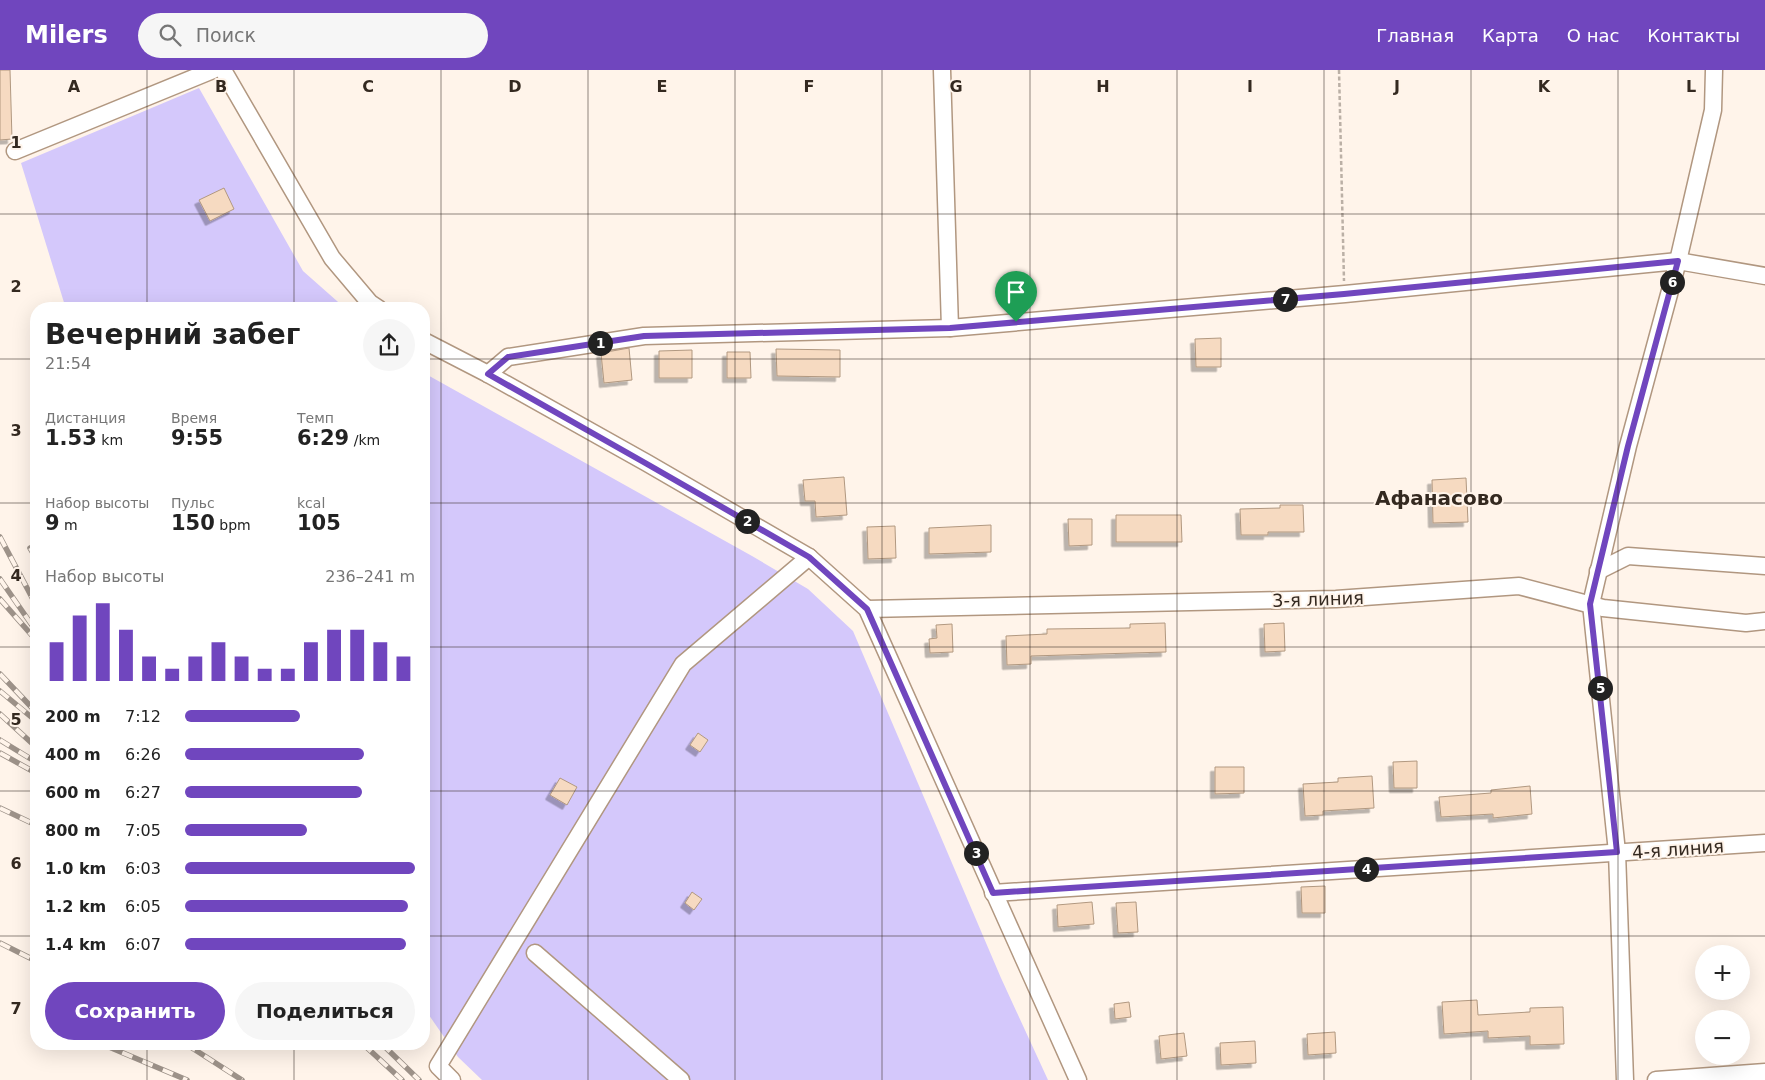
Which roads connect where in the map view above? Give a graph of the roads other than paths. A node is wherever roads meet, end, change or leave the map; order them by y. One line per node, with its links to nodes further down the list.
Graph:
1 (213, 70): 5 (street)
2 (223, 70): 8 (street)
3 (942, 70): 9 (street)
4 (1714, 70): 6 (street)
5 (15, 151)
6 (1678, 261): 7 (street); 9 (street); 14 (street)
7 (1765, 276)
8 (369, 302)
9 (950, 328): 11 (street)
10 (430, 344): 11 (street)
11 (488, 374): 12 (street)
12 (809, 557): 16 (street); 23 (street)
13 (1765, 566): 14 (street)
14 (1598, 571): 15 (street)
15 (1590, 604): 16 (street, 3-я линия); 17 (street, 3-я линия); 19 (street)
16 (867, 609): 20 (street)
17 (1765, 621)
18 (1765, 843): 19 (street, 4-я линия)
19 (1617, 852): 20 (street, 4-я линия); 26 (street)
20 (993, 893): 25 (street)
21 (535, 953): 24 (street)
22 (1765, 1072): 27 (street)
23 (452, 1080)
24 (681, 1080)
25 (1078, 1080)
26 (1625, 1080)
27 (1656, 1080)

